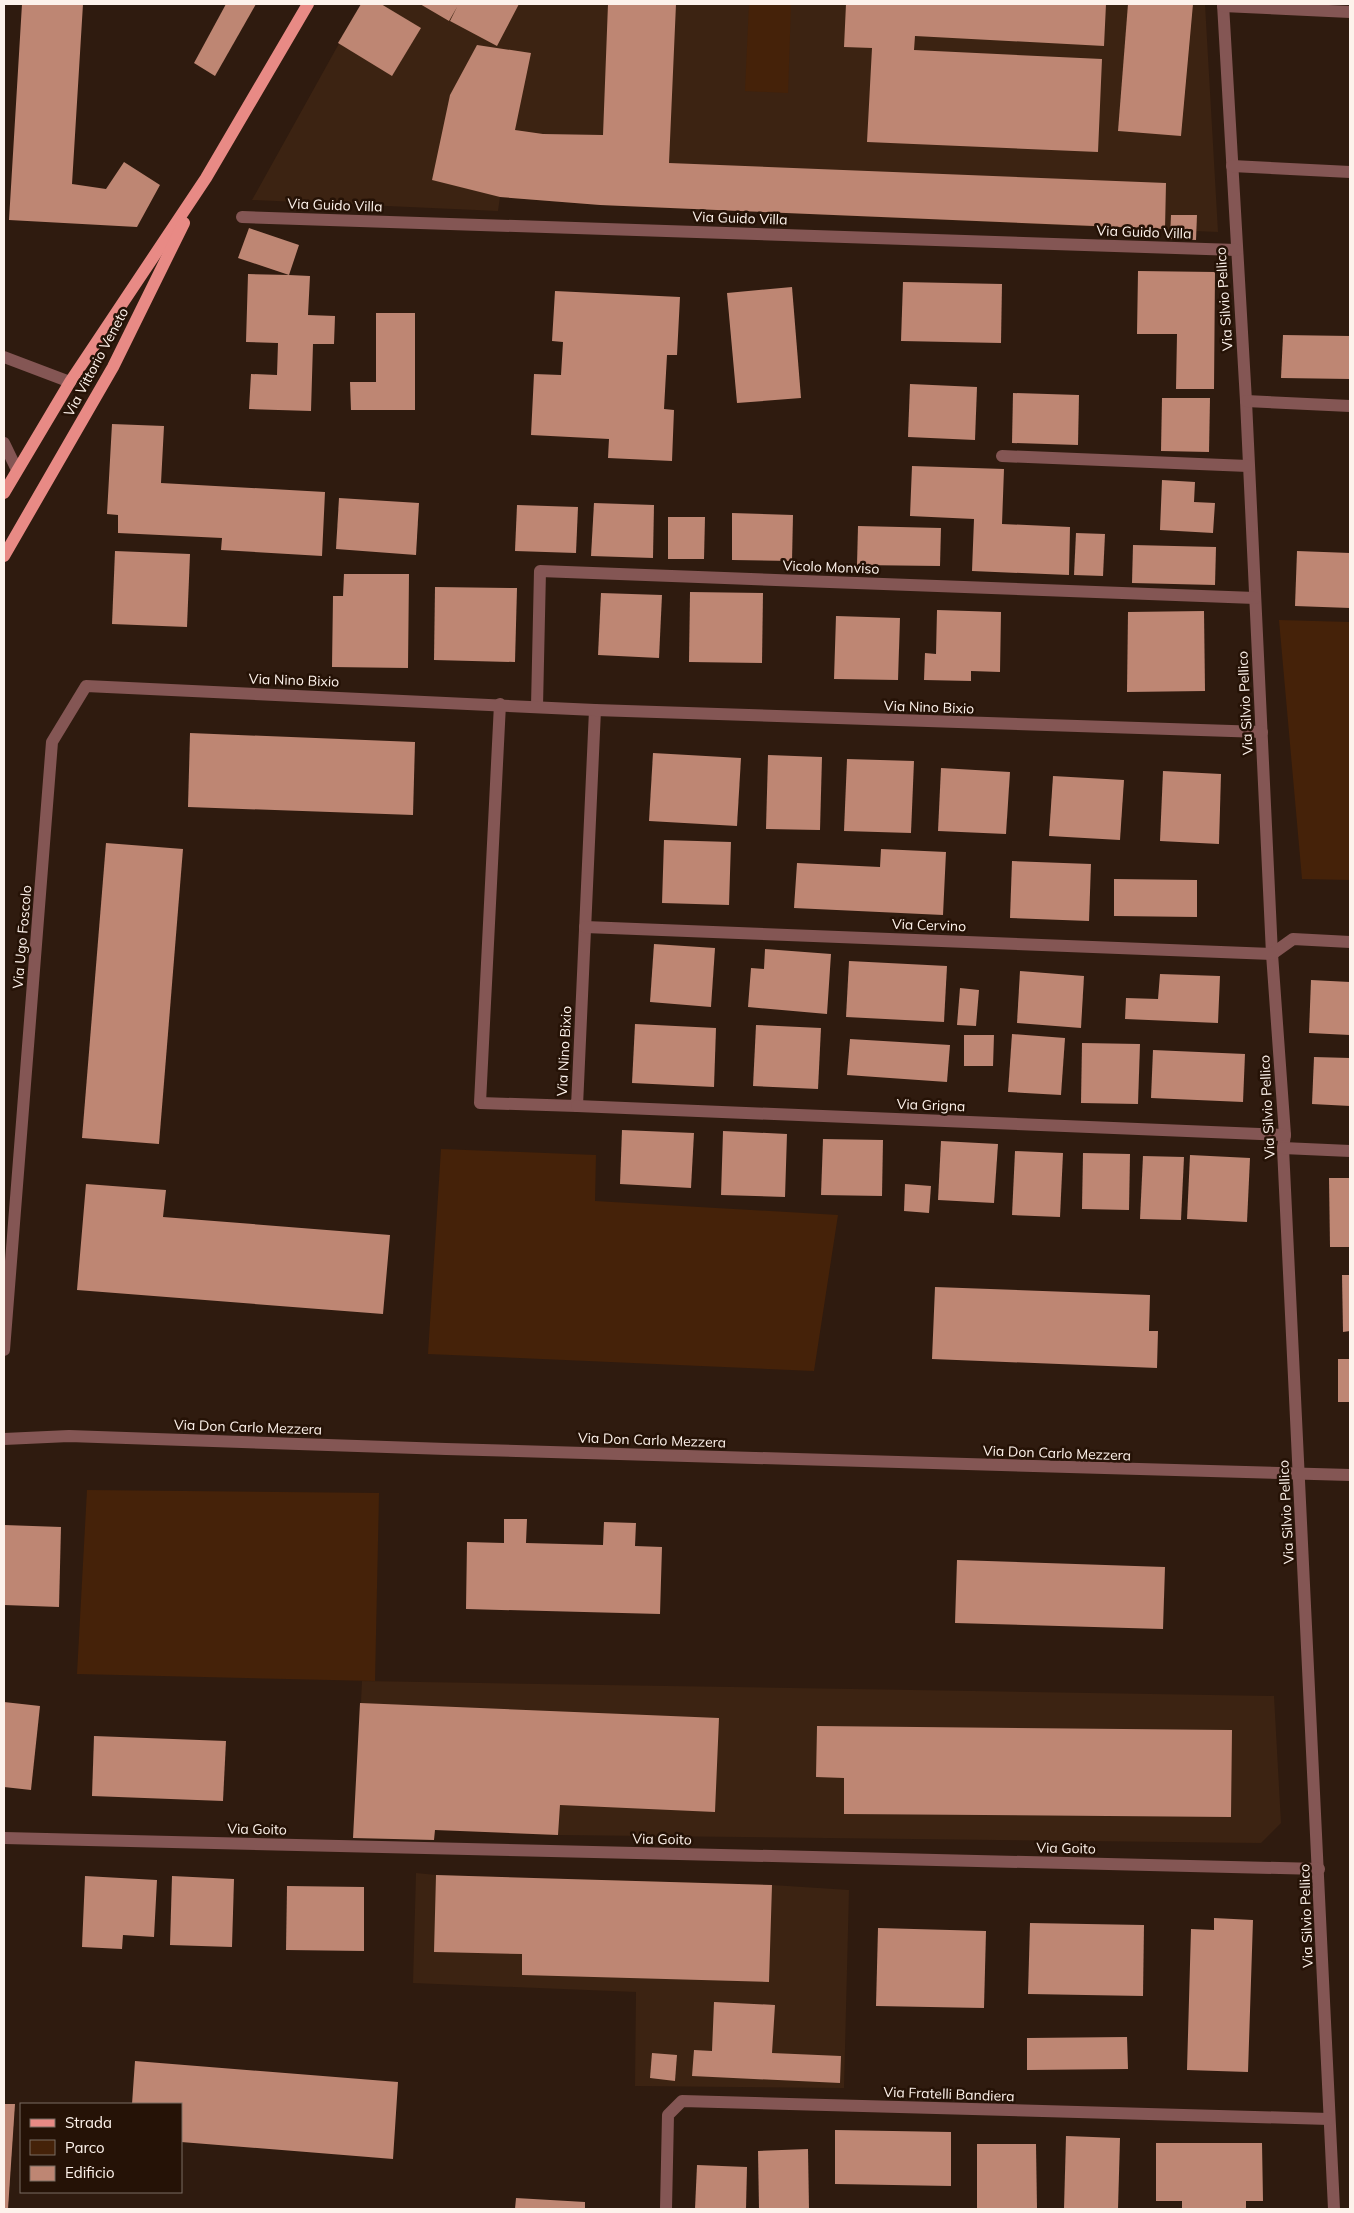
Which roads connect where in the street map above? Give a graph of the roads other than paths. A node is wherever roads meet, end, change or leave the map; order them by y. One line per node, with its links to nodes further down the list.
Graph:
1 (308, 4): 6 (main road, Via Vittorio Veneto)
2 (1223, 5): 3 (street); 4 (street, Via Silvio Pellico)
3 (1350, 12)
4 (1232, 166): 5 (street); 8 (street, Via Silvio Pellico)
5 (1350, 172)
6 (206, 178): 10 (main road, Via Vittorio Veneto); 18 (main road, Via Vittorio Veneto)
7 (242, 216): 8 (street, Via Guido Villa)
8 (1236, 250): 11 (street, Via Silvio Pellico)
9 (4, 357): 10 (street)
10 (70, 382): 16 (main road, Via Vittorio Veneto)
11 (1246, 401): 12 (street); 15 (street, Via Silvio Pellico)
12 (1350, 406)
13 (4, 443): 16 (street)
14 (1002, 456): 15 (street)
15 (1248, 466): 19 (street, Via Silvio Pellico)
16 (17, 470): 17 (main road, Via Vittorio Veneto)
17 (4, 493)
18 (4, 556)
19 (1255, 598): 22 (street, Vicolo Monviso); 24 (street, Via Silvio Pellico)
20 (86, 686): 21 (street, Via Nino Bixio); 32 (street, Via Ugo Foscolo)
21 (500, 704): 22 (street, Via Nino Bixio); 28 (street, Via Nino Bixio)
22 (537, 706): 23 (street, Via Nino Bixio)
23 (595, 710): 24 (street, Via Nino Bixio); 25 (street, Via Nino Bixio)
24 (1262, 732): 27 (street, Via Silvio Pellico)
25 (585, 926): 27 (street, Via Cervino); 28 (street, Via Nino Bixio)
26 (1350, 942): 27 (street)
27 (1272, 954): 29 (street, Via Silvio Pellico)
28 (577, 1106): 29 (street, Via Grigna)
29 (1285, 1135): 30 (street, Via Silvio Pellico)
30 (1284, 1148): 31 (street); 34 (street, Via Silvio Pellico)
31 (1350, 1151)
32 (4, 1350)
33 (4, 1439): 34 (street, Via Don Carlo Mezzera)
34 (1300, 1474): 35 (street, Via Don Carlo Mezzera); 37 (street, Via Silvio Pellico)
35 (1350, 1475)
36 (4, 1838): 37 (street, Via Goito)
37 (1319, 1869): 38 (street, Via Silvio Pellico)
38 (1329, 2119): 39 (street, Via Fratelli Bandiera); 40 (street, Via Silvio Pellico)
39 (666, 2209)
40 (1334, 2209)

